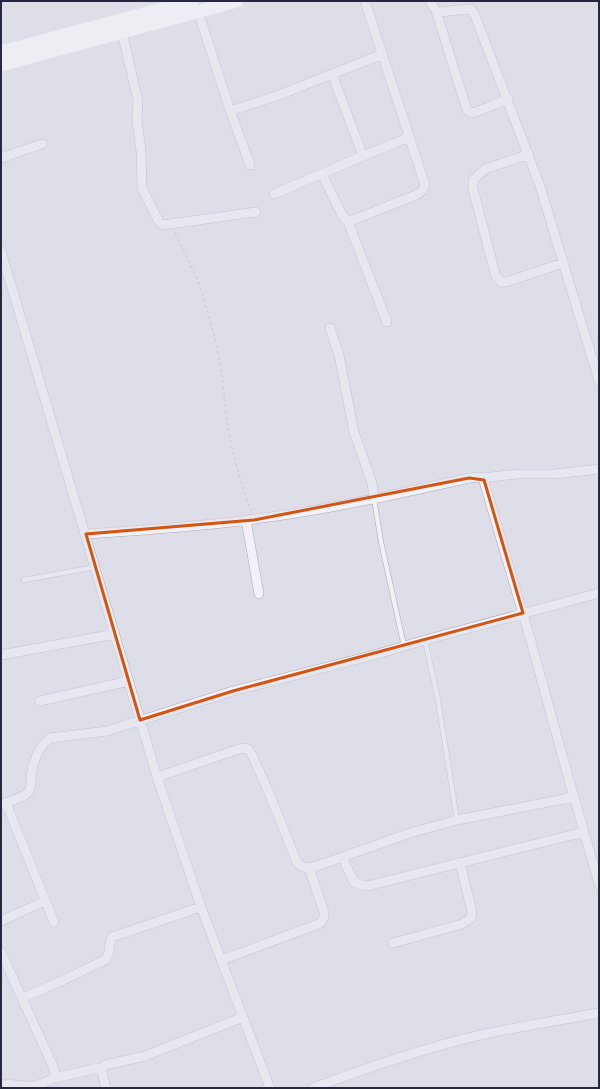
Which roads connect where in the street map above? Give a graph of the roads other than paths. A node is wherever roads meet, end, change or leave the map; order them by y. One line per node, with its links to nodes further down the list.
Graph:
1 (237, 1): 4 (street)
2 (365, 1): 8 (street)
3 (430, 1): 5 (street)
4 (195, 6): 6 (street); 7 (street); 12 (street)
5 (436, 11): 11 (street); 11 (street)
6 (122, 32): 9 (street); 21 (street)
7 (1, 52)
8 (383, 54): 10 (street); 13 (street)
9 (1, 65)
10 (332, 74): 12 (street); 16 (street)
11 (508, 99): 15 (street)
12 (231, 112): 18 (street)
13 (410, 137): 16 (street); 22 (street)
14 (42, 144): 17 (street)
15 (529, 154): 24 (street); 24 (street)
16 (363, 156): 19 (street)
17 (1, 158)
18 (250, 165)
19 (322, 174): 20 (street); 22 (street)
20 (274, 194)
21 (256, 212)
22 (348, 222): 25 (street)
23 (1, 251): 32 (street)
24 (563, 264): 27 (street)
25 (387, 322)
26 (330, 328): 30 (street)
27 (599, 381)
28 (599, 469): 29 (street)
29 (483, 478): 30 (street); 37 (street)
30 (374, 498): 31 (street); 40 (lane)
31 (250, 520): 32 (street); 36 (street)
32 (86, 534): 33 (street)
33 (95, 567): 34 (lane); 38 (street)
34 (24, 580)
35 (599, 593): 37 (street)
36 (259, 594)
37 (523, 613): 39 (street); 46 (street)
38 (115, 634): 41 (street); 42 (street)
39 (425, 640): 40 (street); 48 (lane)
40 (404, 646): 44 (street)
41 (1, 655)
42 (128, 682): 43 (street); 44 (street)
43 (40, 701)
44 (140, 720): 45 (street); 47 (street)
45 (157, 777): 52 (street); 55 (street)
46 (574, 797): 48 (street); 49 (street)
47 (3, 804): 54 (street)
48 (458, 820): 50 (street)
49 (584, 832): 51 (street); 53 (street)
50 (342, 857): 51 (street); 52 (street)
51 (460, 862): 58 (street)
52 (309, 868): 60 (street)
53 (599, 884)
54 (45, 901): 56 (street); 57 (street)
55 (201, 907): 60 (street); 61 (street)
56 (1, 921)
57 (54, 922)
58 (393, 943)
59 (1, 952): 61 (street)
60 (222, 960): 63 (street)
61 (22, 998): 65 (street)
62 (599, 1013): 70 (street)
63 (243, 1017): 64 (street); 69 (street)
64 (96, 1066): 65 (street); 68 (street)
65 (55, 1078): 67 (street)
66 (1, 1085): 67 (street)
67 (26, 1087)
68 (106, 1088)
69 (270, 1088)
70 (313, 1088)

